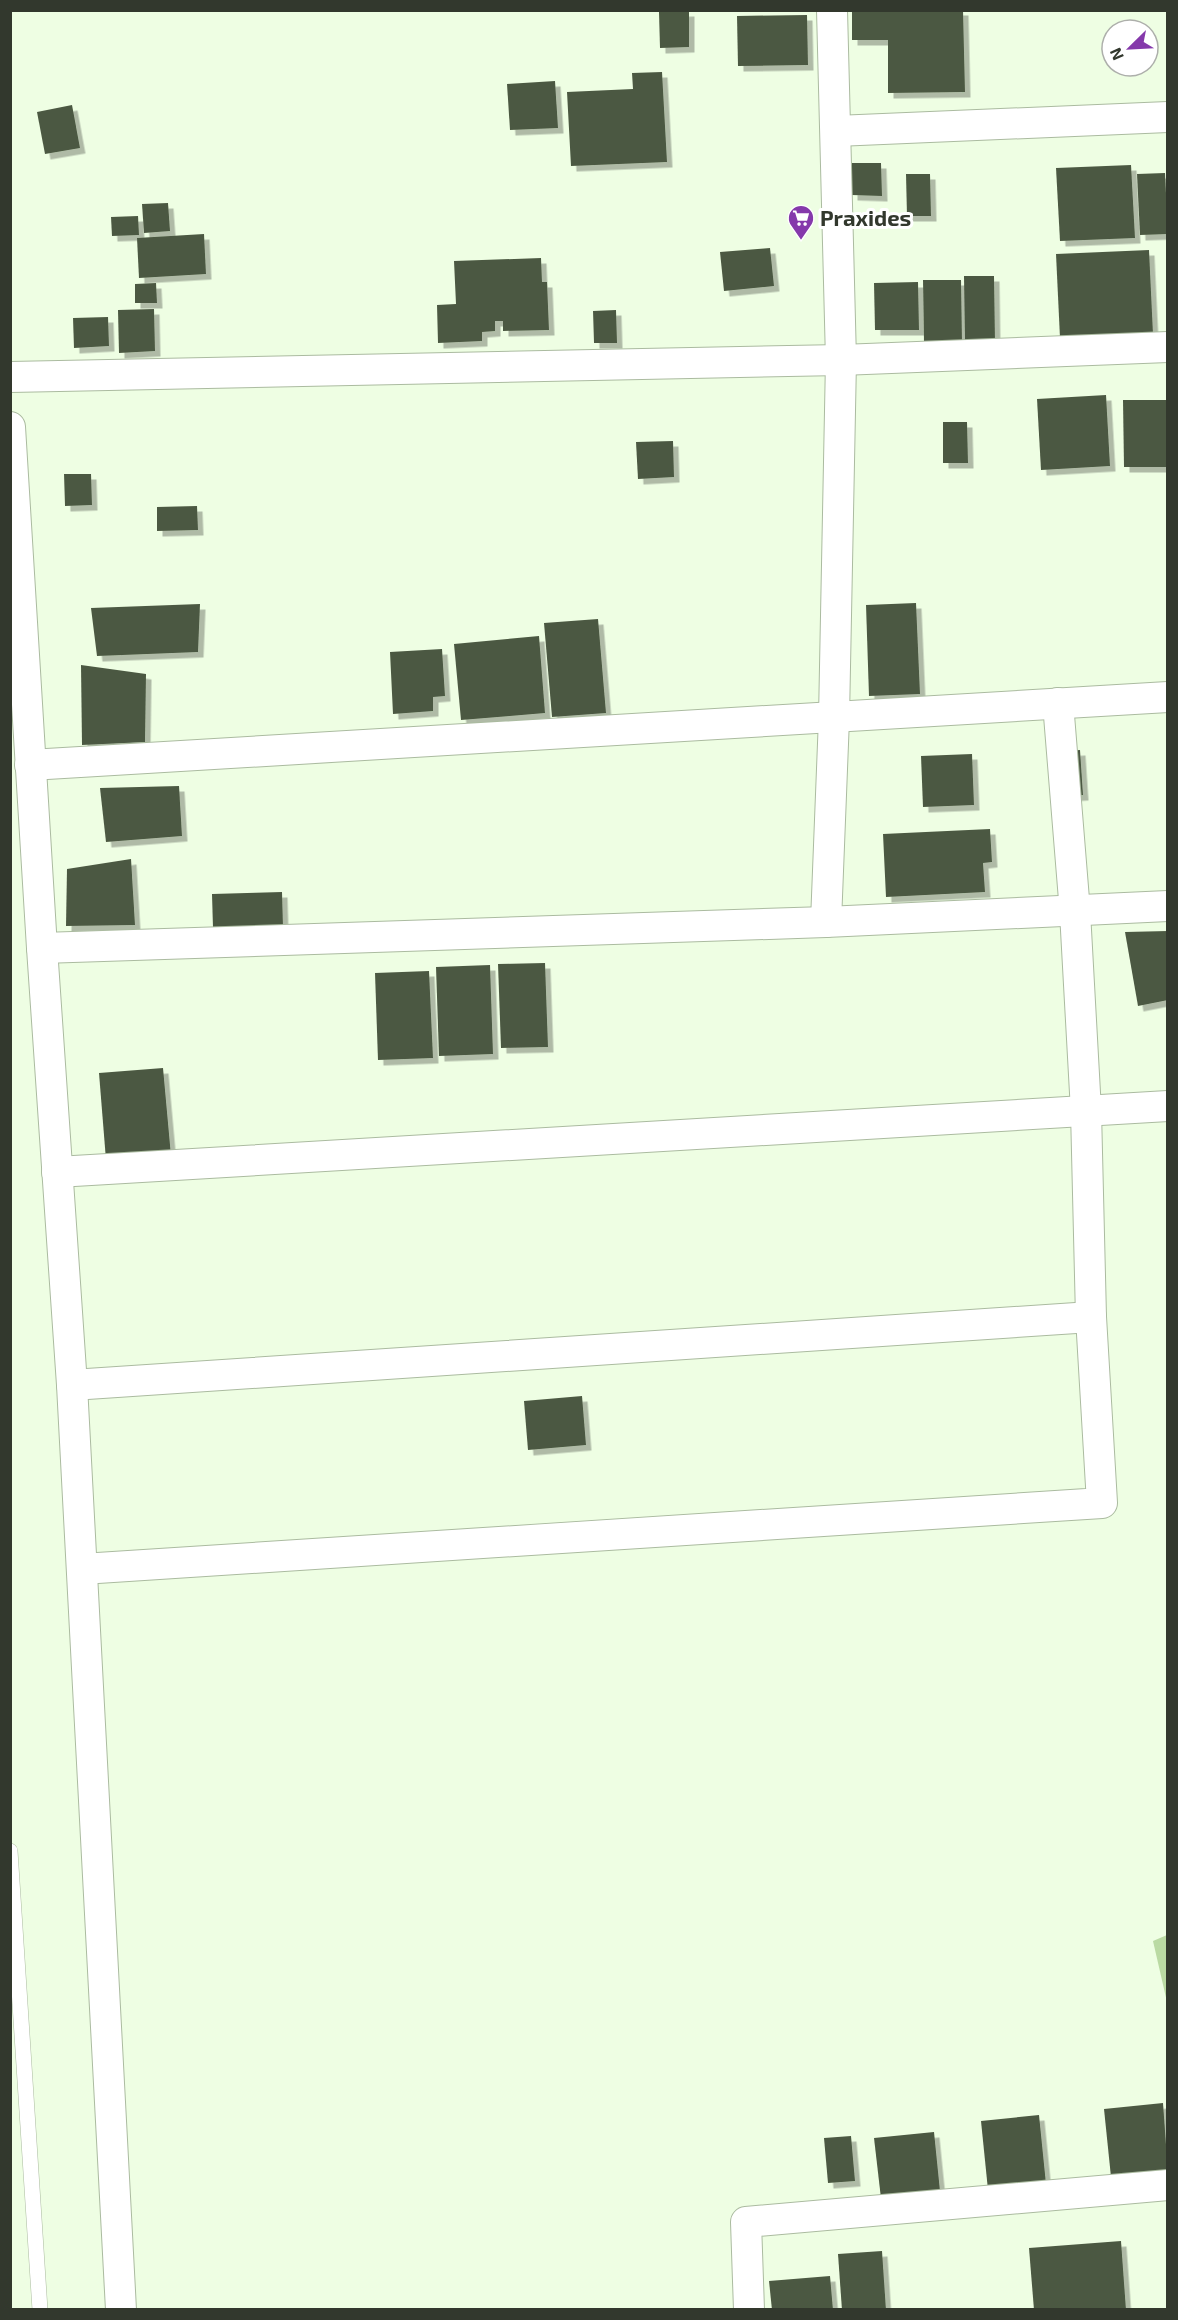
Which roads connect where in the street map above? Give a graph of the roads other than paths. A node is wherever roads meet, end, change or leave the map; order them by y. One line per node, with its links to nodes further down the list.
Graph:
1 (832, 10): 3 (street)
2 (1167, 117): 3 (street)
3 (836, 131): 5 (street)
4 (1167, 347): 5 (street)
5 (842, 360): 6 (street); 10 (street)
6 (10, 378)
7 (10, 426): 11 (street)
8 (1167, 697): 9 (street)
9 (1058, 703): 10 (street); 13 (street)
10 (834, 718): 11 (street); 14 (street)
11 (30, 765): 15 (street)
12 (1167, 906): 13 (street)
13 (1075, 912): 14 (street); 17 (street)
14 (826, 922): 15 (street)
15 (42, 948): 18 (street)
16 (1167, 1106): 17 (street)
17 (1086, 1111): 18 (street); 19 (street)
18 (57, 1172): 20 (street)
19 (1091, 1317): 20 (street); 21 (street)
20 (72, 1384): 21 (street)
21 (82, 1569): 25 (street)
22 (10, 1851): 24 (lane)
23 (1167, 2185): 26 (street)
24 (40, 2310)
25 (121, 2310)
26 (749, 2310)

